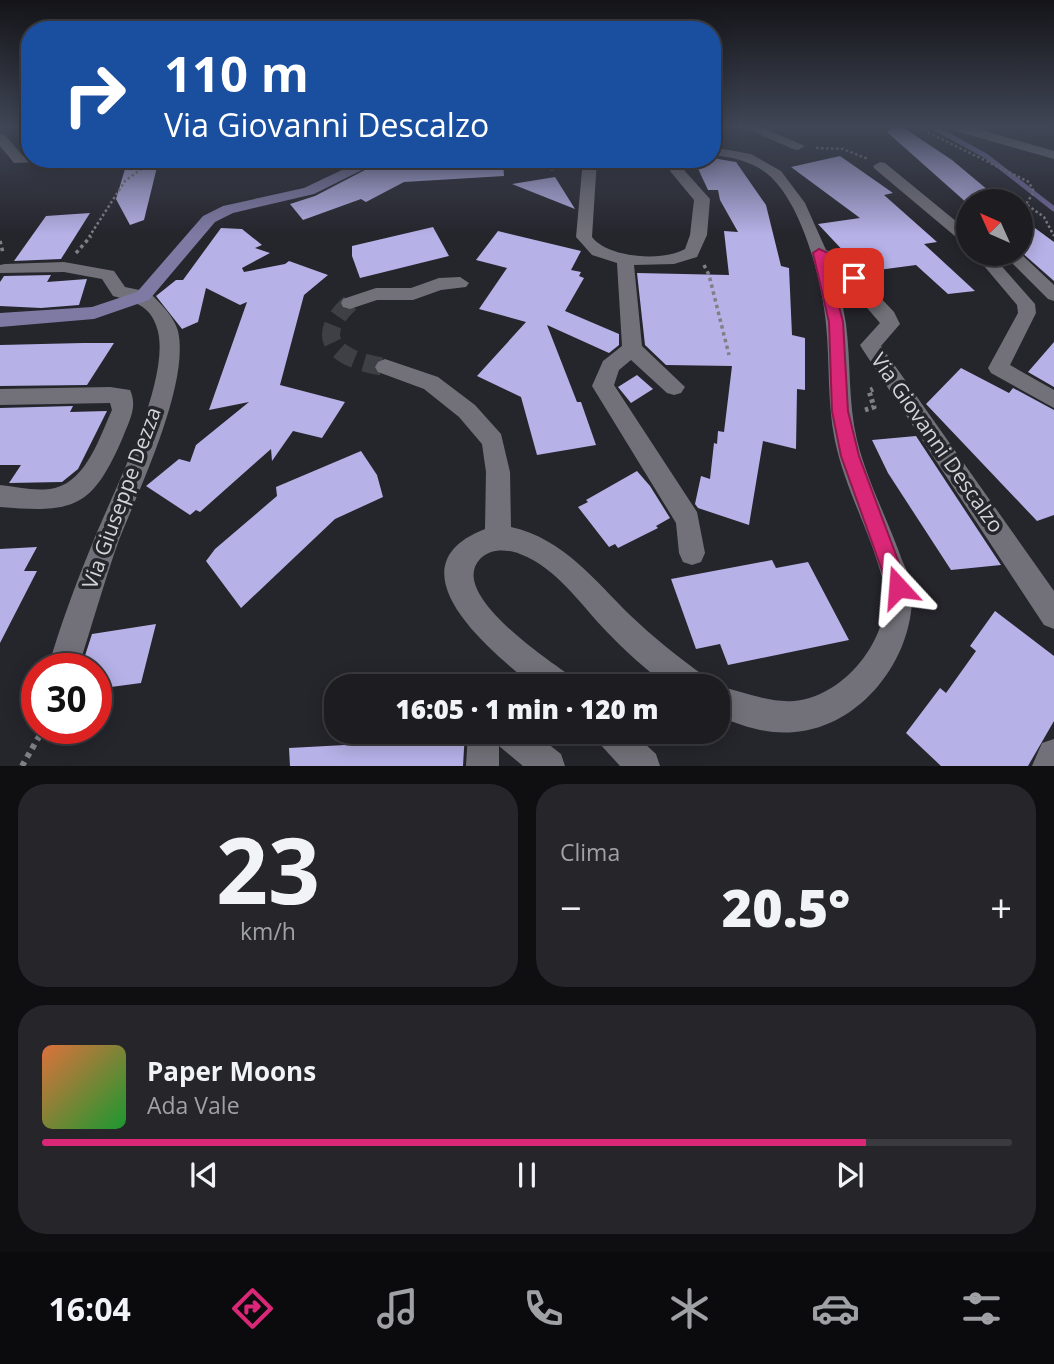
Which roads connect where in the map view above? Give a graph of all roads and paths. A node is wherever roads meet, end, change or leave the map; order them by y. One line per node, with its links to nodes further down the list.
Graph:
1 (759, 164): 11 (street)
2 (876, 164): 4 (path)
3 (992, 164): 10 (path)
4 (880, 166): 9 (street)
5 (143, 168): 15 (path)
6 (358, 168): 20 (main road)
7 (589, 168): 12 (street)
8 (678, 168): 12 (street)
9 (956, 229)
10 (1054, 236)
11 (817, 247): 27 (street, Via Giovanni Descalzo); 30 (street)
12 (625, 260): 23 (street)
13 (993, 266): 29 (street)
14 (1024, 266): 19 (street)
15 (64, 267): 16 (street); 20 (street)
16 (5, 269)
17 (709, 275): 24 (path)
18 (460, 283): 21 (street)
19 (1054, 295)
20 (143, 296): 22 (main road); 35 (street, Via Giuseppe Dezza)
21 (350, 303)
22 (0, 320)
23 (632, 349): 26 (street); 33 (street)
24 (729, 355)
25 (385, 367): 32 (street)
26 (674, 387)
27 (898, 388): 30 (path); 34 (street, Via Giovanni Descalzo)
28 (0, 397): 31 (street)
29 (1054, 400)
30 (840, 411): 38 (street)
31 (0, 496)
32 (499, 536): 36 (street); 37 (street)
33 (692, 553)
34 (1054, 615)
35 (68, 653)
36 (544, 674)
37 (675, 674)
38 (730, 706)
39 (34, 744): 44 (path)
40 (483, 744): 45 (street)
41 (523, 744): 46 (street)
42 (622, 744): 47 (street)
43 (1054, 755): 48 (street)
44 (22, 765)
45 (482, 765)
46 (549, 765)
47 (644, 765)
48 (1048, 765)

